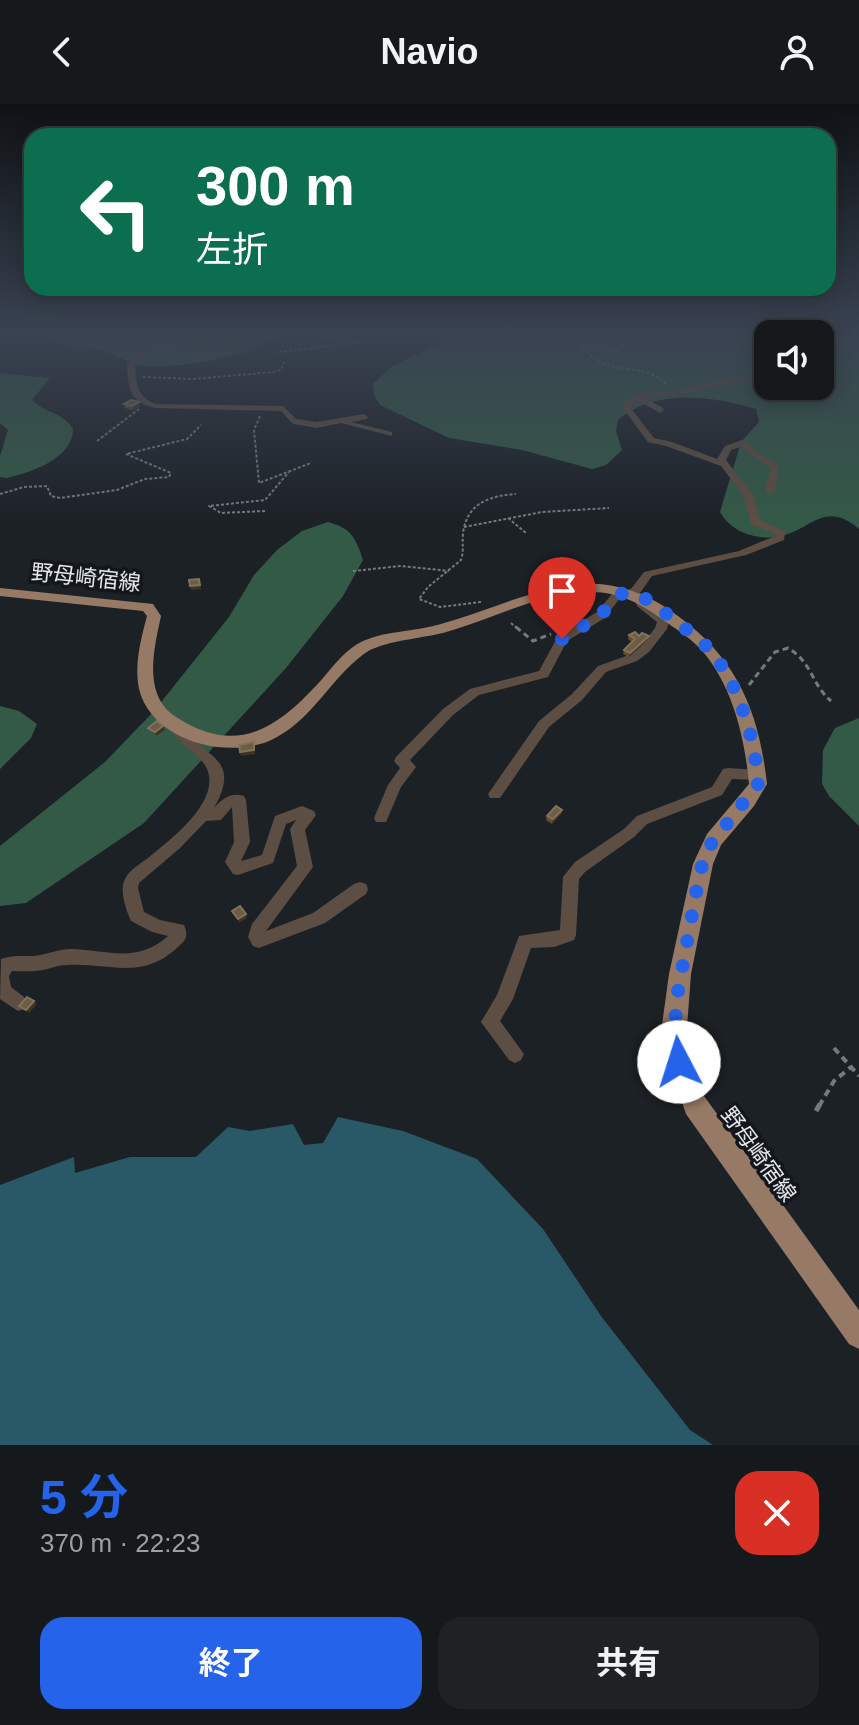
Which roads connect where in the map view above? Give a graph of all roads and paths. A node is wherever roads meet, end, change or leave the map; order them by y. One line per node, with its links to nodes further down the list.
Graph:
1 (138, 398): 3 (street)
2 (640, 398): 5 (street); 12 (street)
3 (144, 404): 4 (street); 10 (path)
4 (261, 408): 8 (street); 13 (path)
5 (660, 410)
6 (364, 417): 8 (street)
7 (201, 425): 15 (path)
8 (317, 425): 9 (street)
9 (389, 434)
10 (97, 441)
11 (311, 463): 13 (path)
12 (723, 464): 14 (street); 25 (street)
13 (289, 472): 18 (path)
14 (770, 491)
15 (0, 494)
16 (516, 494): 20 (path)
17 (609, 508): 19 (path)
18 (265, 511)
19 (508, 518): 20 (path); 21 (path)
20 (464, 527): 23 (path)
21 (526, 533)
22 (353, 571): 23 (path)
23 (450, 571): 26 (path)
24 (0, 592): 31 (main road, 野母崎宿線)
25 (633, 594): 29 (main road); 31 (main road); 33 (street); 35 (street)
26 (482, 602)
27 (511, 623): 28 (path)
28 (561, 629)
29 (725, 673): 30 (path); 32 (main road)
30 (831, 701)
31 (178, 729): 34 (street)
32 (757, 775): 40 (street); 44 (main road, 野母崎宿線)
33 (495, 794)
34 (202, 815): 36 (street); 37 (street)
35 (381, 818)
36 (360, 889)
37 (0, 975): 38 (street)
38 (18, 1003)
39 (834, 1048): 41 (path)
40 (515, 1054)
41 (851, 1067): 42 (path); 43 (path)
42 (859, 1076)
43 (816, 1111)
44 (859, 1334)

